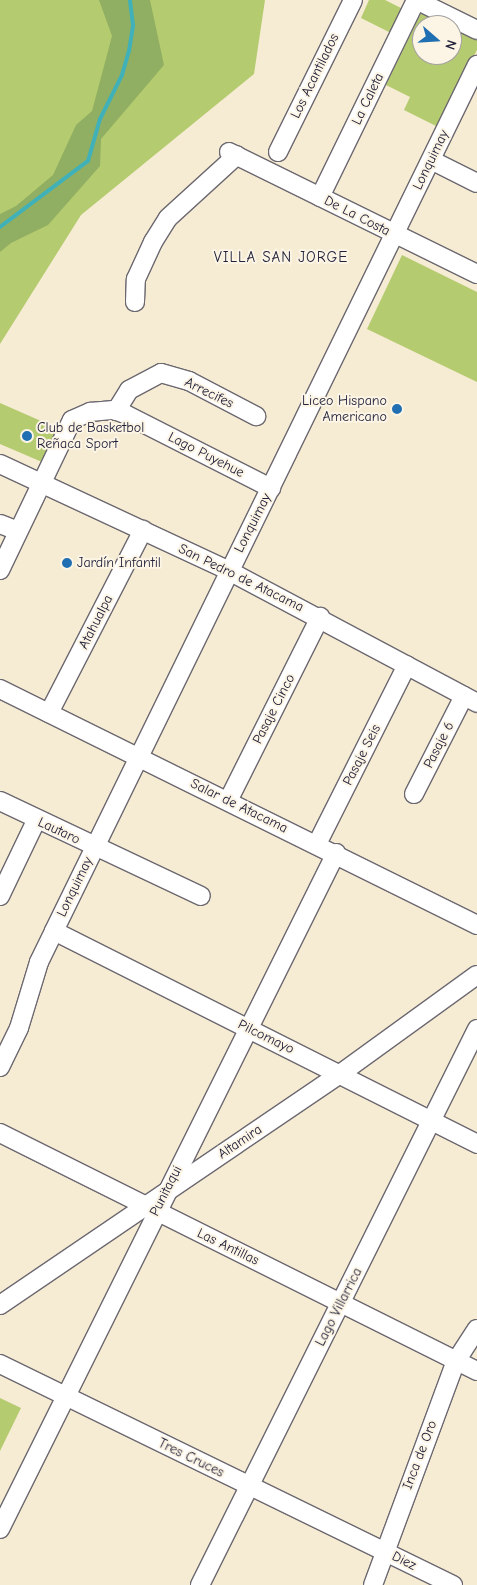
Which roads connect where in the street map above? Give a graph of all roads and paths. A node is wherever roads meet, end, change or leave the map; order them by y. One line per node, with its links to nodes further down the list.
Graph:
1 (353, 0): 5 (street, Los Acantilados)
2 (416, 0): 3 (street); 8 (street, La Caleta)
3 (477, 30)
4 (477, 65): 6 (street, Lonquimay)
5 (278, 152)
6 (431, 160): 7 (street); 9 (street, Lonquimay)
7 (475, 181)
8 (320, 197): 9 (street, De La Costa); 11 (street, De La Costa)
9 (394, 234): 10 (street, De La Costa); 16 (street, Lonquimay)
10 (477, 274)
11 (135, 302)
12 (116, 411): 13 (street, Arrecifes); 15 (street, Lago Puyehue); 16 (street, Lago Puyehue)
13 (256, 416)
14 (0, 464): 15 (street, San Pedro de Atacama)
15 (41, 483): 18 (street, San Pedro de Atacama); 19 (street, Lago Puyehue)
16 (271, 488): 21 (street, Lonquimay)
17 (0, 524): 19 (street)
18 (143, 530): 21 (street, San Pedro de Atacama); 26 (street, Atahualpa)
19 (18, 531): 20 (street, Lago Puyehue)
20 (0, 570)
21 (229, 572): 22 (street, San Pedro de Atacama); 27 (street, Lonquimay)
22 (320, 618): 23 (street, San Pedro de Atacama); 30 (street, Pasaje Cinco)
23 (407, 665): 25 (street, San Pedro de Atacama); 32 (street, Pasaje Seis)
24 (0, 689): 26 (street, Salar de Atacama)
25 (471, 699): 28 (street, Pasaje 6)
26 (49, 713): 27 (street, Salar de Atacama)
27 (140, 756): 30 (street, Salar de Atacama); 33 (street, Lonquimay)
28 (414, 794)
29 (0, 801): 31 (street, Lautaro)
30 (228, 801): 32 (street, Salar de Atacama)
31 (36, 821): 33 (street, Lautaro); 35 (street)
32 (317, 844): 34 (street, Salar de Atacama)
33 (94, 847): 36 (street, Lautaro); 38 (street, Lonquimay)
34 (336, 854): 37 (street, Salar de Atacama); 40 (street, Punitaqui)
35 (0, 896)
36 (201, 896)
37 (477, 924)
38 (54, 931): 40 (street, Pilcomayo); 42 (street, Lonquimay)
39 (477, 975): 43 (street, Altamira)
40 (248, 1029): 43 (street, Pilcomayo); 47 (street, Punitaqui)
41 (477, 1029): 44 (street, Lago Villarrica)
42 (0, 1067)
43 (340, 1074): 44 (street, Pilcomayo); 47 (street, Altamira)
44 (431, 1122): 46 (street, Pilcomayo); 49 (street, Lago Villarrica)
45 (0, 1132): 48 (street, Las Antillas)
46 (477, 1144)
47 (165, 1192): 48 (street, Punitaqui)
48 (151, 1209): 49 (street, Las Antillas); 50 (street); 55 (street, Punitaqui)
49 (341, 1302): 52 (street, Las Antillas); 56 (street, Lago Villarrica)
50 (0, 1305)
51 (477, 1329): 52 (street, Inca de Oro)
52 (456, 1360): 54 (street, Las Antillas); 58 (street, Inca de Oro)
53 (0, 1364): 55 (street, Tres Cruces)
54 (477, 1371)
55 (65, 1396): 56 (street, Tres Cruces); 57 (street, Punitaqui)
56 (248, 1486): 58 (street, Tres Cruces); 59 (street, Lago Villarrica)
57 (0, 1529)
58 (383, 1551): 60 (street, Inca de Oro); 61 (street, Diez)
59 (200, 1585)
60 (373, 1585)
61 (453, 1585)

